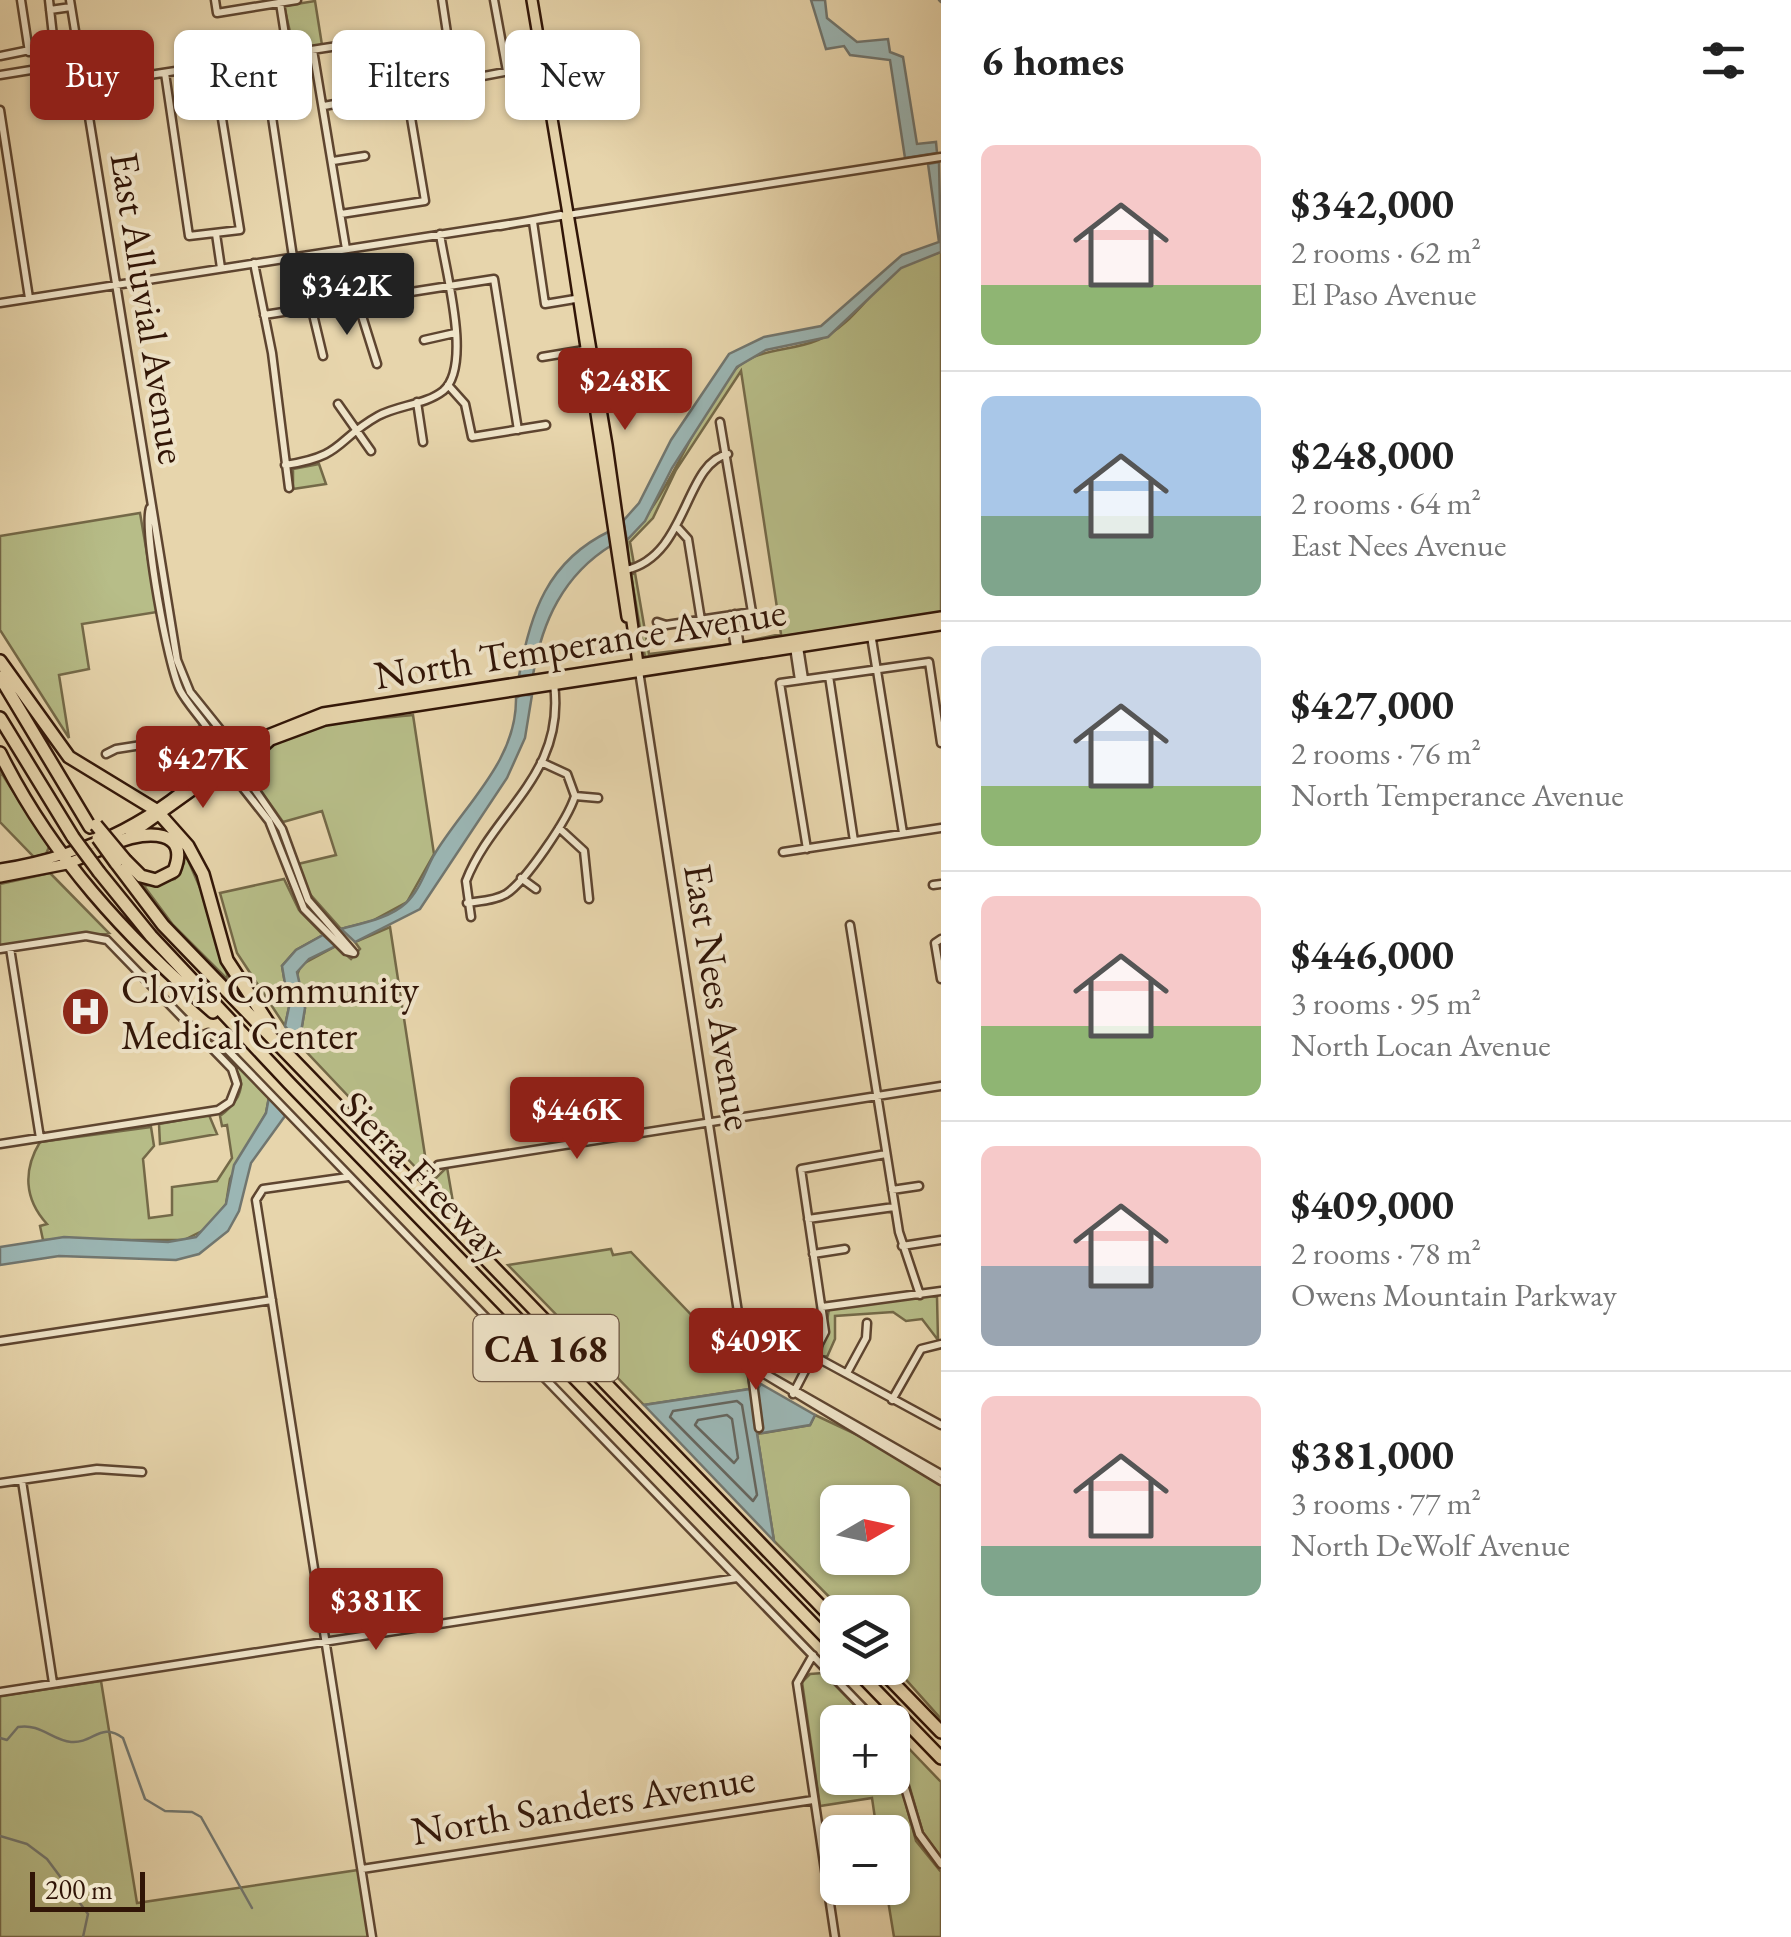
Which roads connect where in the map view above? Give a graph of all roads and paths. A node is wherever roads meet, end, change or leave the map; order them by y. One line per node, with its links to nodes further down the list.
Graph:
1 (22, 0): 18 (street)
2 (49, 0): 10 (street)
3 (215, 0): 8 (street)
4 (297, 0): 8 (street)
5 (442, 0): 13 (street)
6 (494, 0): 20 (street)
7 (532, 0): 14 (main road, East Nees Avenue)
8 (273, 2): 12 (street)
9 (71, 4): 10 (street); 11 (street, East Alluvial Avenue)
10 (50, 10): 18 (street)
11 (75, 30)
12 (281, 30)
13 (447, 30)
14 (537, 30)
15 (0, 43): 19 (street)
16 (332, 47): 17 (street)
17 (313, 50): 27 (street)
18 (29, 52): 19 (street)
19 (1, 56)
20 (505, 60)
21 (30, 70): 25 (street)
22 (174, 71): 23 (street)
23 (165, 73): 24 (street); 42 (street)
24 (154, 74)
25 (0, 75)
26 (332, 104): 27 (street)
27 (324, 106): 37 (street)
28 (0, 110): 34 (street)
29 (89, 120): 48 (street, East Alluvial Avenue)
30 (223, 120): 42 (street)
31 (272, 120): 45 (street)
32 (411, 120): 38 (street)
33 (550, 120): 39 (main road, East Nees Avenue)
34 (3, 146): 50 (street)
35 (365, 156): 37 (street)
36 (941, 157): 39 (street)
37 (333, 161): 38 (street)
38 (341, 214): 44 (street)
39 (564, 215): 40 (street); 41 (street); 52 (main road, East Nees Avenue); 58 (main road, East Nees Avenue)
40 (533, 222): 41 (street); 52 (street)
41 (484, 227): 43 (street)
42 (216, 234): 47 (street)
43 (440, 234): 44 (street); 49 (street)
44 (346, 249): 45 (street)
45 (292, 257): 46 (street)
46 (254, 263): 47 (street); 55 (street)
47 (221, 268): 48 (street)
48 (115, 285): 50 (street); 76 (street, East Alluvial Avenue)
49 (448, 286): 51 (street); 56 (street); 69 (street)
50 (29, 298): 53 (street)
51 (356, 300): 54 (street); 61 (street)
52 (576, 300): 58 (main road, East Nees Avenue)
53 (0, 303)
54 (312, 310): 55 (street); 59 (street)
55 (264, 315): 74 (street)
56 (455, 333): 57 (street); 63 (street)
57 (424, 340)
58 (587, 352): 60 (street); 64 (main road, East Nees Avenue); 87 (main road, East Nees Avenue)
59 (323, 356)
60 (542, 356)
61 (377, 364)
62 (675, 375): 64 (street)
63 (448, 385): 65 (street); 69 (street)
64 (597, 388): 78 (main road, East Nees Avenue)
65 (416, 402): 70 (street); 71 (street)
66 (338, 404): 70 (street)
67 (720, 422): 73 (street)
68 (546, 425): 69 (street)
69 (518, 430)
70 (359, 432): 72 (street); 74 (street)
71 (422, 442)
72 (371, 451)
73 (728, 454): 77 (street); 79 (street)
74 (285, 465): 75 (street)
75 (288, 488)
76 (150, 508): 96 (street, East Alluvial Avenue); 98 (street, East Alluvial Avenue)
77 (678, 528): 78 (street); 80 (street)
78 (626, 570): 87 (main road, East Nees Avenue)
79 (733, 615): 80 (street); 85 (street)
80 (700, 620): 82 (street)
81 (941, 621): 83 (main road, North Temperance Avenue)
82 (657, 622)
83 (871, 632): 84 (main road, North Temperance Avenue); 85 (main road, North Temperance Avenue); 88 (street)
84 (796, 647): 87 (main road, North Temperance Avenue); 91 (street)
85 (738, 649): 87 (main road, North Temperance Avenue)
86 (0, 661): 107 (highway)
87 (638, 668): 92 (main road, North Temperance Avenue); 93 (main road, North Temperance Avenue); 134 (street, East Nees Avenue)
88 (877, 668): 89 (street); 97 (street); 110 (street)
89 (829, 676): 91 (street); 112 (street)
90 (0, 677): 116 (highway, Sierra Freeway, bridge)
91 (801, 679): 113 (street)
92 (554, 684): 95 (main road, North Temperance Avenue); 103 (street)
93 (360, 707): 95 (main road); 98 (main road, North Temperance Avenue)
94 (0, 718): 130 (highway, Sierra Freeway / CA 168, bridge)
95 (315, 722): 102 (main road, North Temperance Avenue)
96 (204, 728): 100 (street); 101 (street, East Alluvial Avenue)
97 (941, 743)
98 (235, 748): 101 (main road); 102 (main road)
99 (0, 753): 115 (highway)
100 (106, 754)
101 (220, 756): 104 (main road); 107 (main road)
102 (245, 762): 104 (main road); 104 (street)
103 (541, 762): 105 (street); 122 (street)
104 (231, 773): 107 (main road)
105 (575, 796): 106 (street); 108 (street)
106 (598, 798)
107 (159, 812): 111 (main road); 115 (main road); 131 (highway)
108 (558, 828): 119 (street); 121 (street)
109 (941, 828): 110 (street)
110 (902, 834): 112 (street)
111 (120, 840): 115 (main road); 116 (highway)
112 (854, 841): 113 (street)
113 (806, 849): 114 (street)
114 (783, 852)
115 (64, 860): 117 (main road); 118 (main road); 130 (highway)
116 (121, 862): 131 (highway, Sierra Freeway / CA 168)
117 (0, 869)
118 (0, 877)
119 (521, 878): 120 (street); 122 (street)
120 (536, 889)
121 (589, 899)
122 (466, 903): 123 (street)
123 (471, 916)
124 (850, 925): 133 (street)
125 (938, 940): 128 (street)
126 (10, 948): 127 (street); 129 (street); 135 (street)
127 (0, 949)
128 (941, 979)
129 (201, 1036): 135 (street); 139 (street)
130 (255, 1046): 169 (highway, Sierra Freeway / CA 168)
131 (298, 1064): 168 (highway, Sierra Freeway / CA 168)
132 (941, 1086): 133 (street)
133 (878, 1096): 134 (street); 137 (street)
134 (708, 1123): 138 (street); 153 (street, East Nees Avenue)
135 (40, 1138): 136 (street)
136 (0, 1144)
137 (886, 1154): 141 (street); 143 (street)
138 (432, 1171)
139 (349, 1177): 150 (street); 167 (street)
140 (919, 1186): 141 (street)
141 (892, 1190): 142 (street)
142 (894, 1207): 143 (street); 145 (street)
143 (808, 1220): 147 (street)
144 (941, 1240): 145 (street)
145 (902, 1246): 149 (street)
146 (844, 1249): 147 (street)
147 (814, 1254): 151 (street)
148 (941, 1291): 149 (street)
149 (920, 1295): 151 (street)
150 (272, 1300): 154 (street); 170 (street)
151 (822, 1307): 157 (street)
152 (867, 1322): 158 (street)
153 (742, 1338)
154 (0, 1340)
155 (941, 1344): 160 (street)
156 (801, 1350): 157 (street)
157 (814, 1356): 158 (street); 159 (street)
158 (847, 1373): 160 (street)
159 (794, 1391): 162 (street); 164 (street)
160 (892, 1400): 161 (street)
161 (941, 1424)
162 (759, 1428)
163 (142, 1472): 165 (street)
164 (941, 1477)
165 (22, 1481): 166 (street); 172 (street)
166 (0, 1483)
167 (737, 1578): 170 (street); 171 (street)
168 (820, 1605)
169 (820, 1631)
170 (326, 1642): 172 (street); 182 (street)
171 (813, 1655): 176 (street); 180 (street)
172 (54, 1683): 175 (street)
173 (870, 1685): 178 (highway)
174 (895, 1685): 177 (highway)
175 (0, 1692)
176 (861, 1705)
177 (941, 1732)
178 (941, 1758)
179 (907, 1795): 181 (street)
180 (813, 1800): 182 (street, North Sanders Avenue); 184 (street)
181 (941, 1864)
182 (362, 1869): 183 (street)
183 (372, 1937)
184 (835, 1937)

